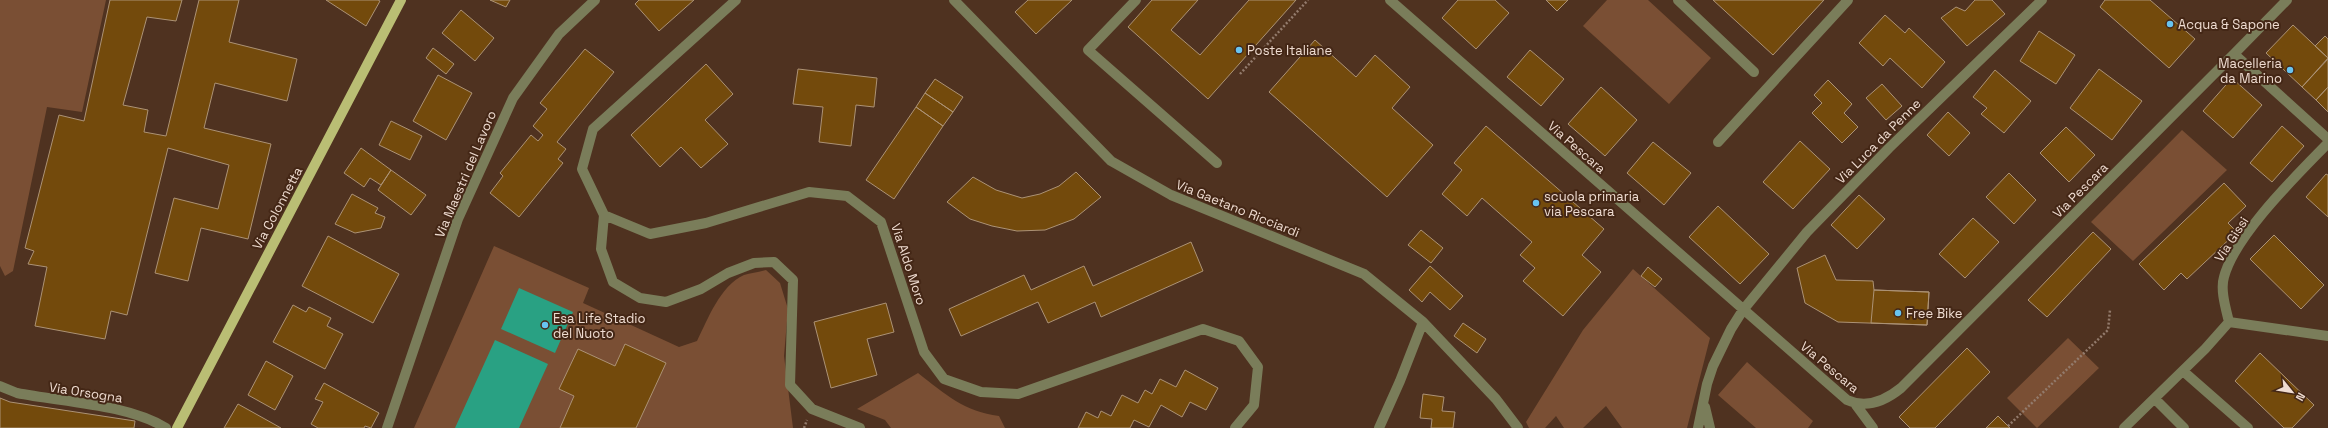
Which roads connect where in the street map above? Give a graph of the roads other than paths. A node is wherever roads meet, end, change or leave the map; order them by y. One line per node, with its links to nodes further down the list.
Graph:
1 (401, 0): 28 (main road, Via Colonnetta)
2 (595, 0): 29 (street, Via Maestri del Lavoro)
3 (736, 0): 17 (street)
4 (954, 0): 19 (street, Via Gaetano Ricciardi)
5 (1136, 0): 16 (street)
6 (1390, 0): 18 (street, Via Pescara)
7 (1678, 0): 12 (street)
8 (1848, 0): 14 (street)
9 (2042, 0): 18 (street, Via Luca da Penne)
10 (2287, 0): 11 (street, Via Pescara)
11 (2234, 54): 13 (street); 26 (street, Via Pescara)
12 (1754, 72)
13 (2328, 139)
14 (1718, 142)
15 (2328, 143): 20 (street, Via Gissi)
16 (1217, 163)
17 (604, 215): 30 (street); 31 (street, Via Aldo Moro)
18 (1743, 310): 25 (street, Via Luca da Penne); 26 (street, Via Pescara)
19 (1423, 322): 32 (street); 33 (street, Via Gaetano Ricciardi)
20 (2229, 322): 21 (street); 22 (street)
21 (2328, 336)
22 (2184, 371): 24 (street); 39 (street)
23 (0, 386): 27 (street, Via Orsogna)
24 (2155, 399): 37 (street); 38 (street)
25 (1704, 401): 34 (street, Via Luca da Penne); 35 (street)
26 (1856, 405): 36 (street)
27 (166, 428)
28 (177, 428)
29 (387, 428)
30 (860, 428)
31 (1235, 428)
32 (1379, 428)
33 (1518, 428)
34 (1698, 428)
35 (1710, 428)
36 (1873, 428)
37 (2124, 428)
38 (2184, 428)
39 (2248, 428)

